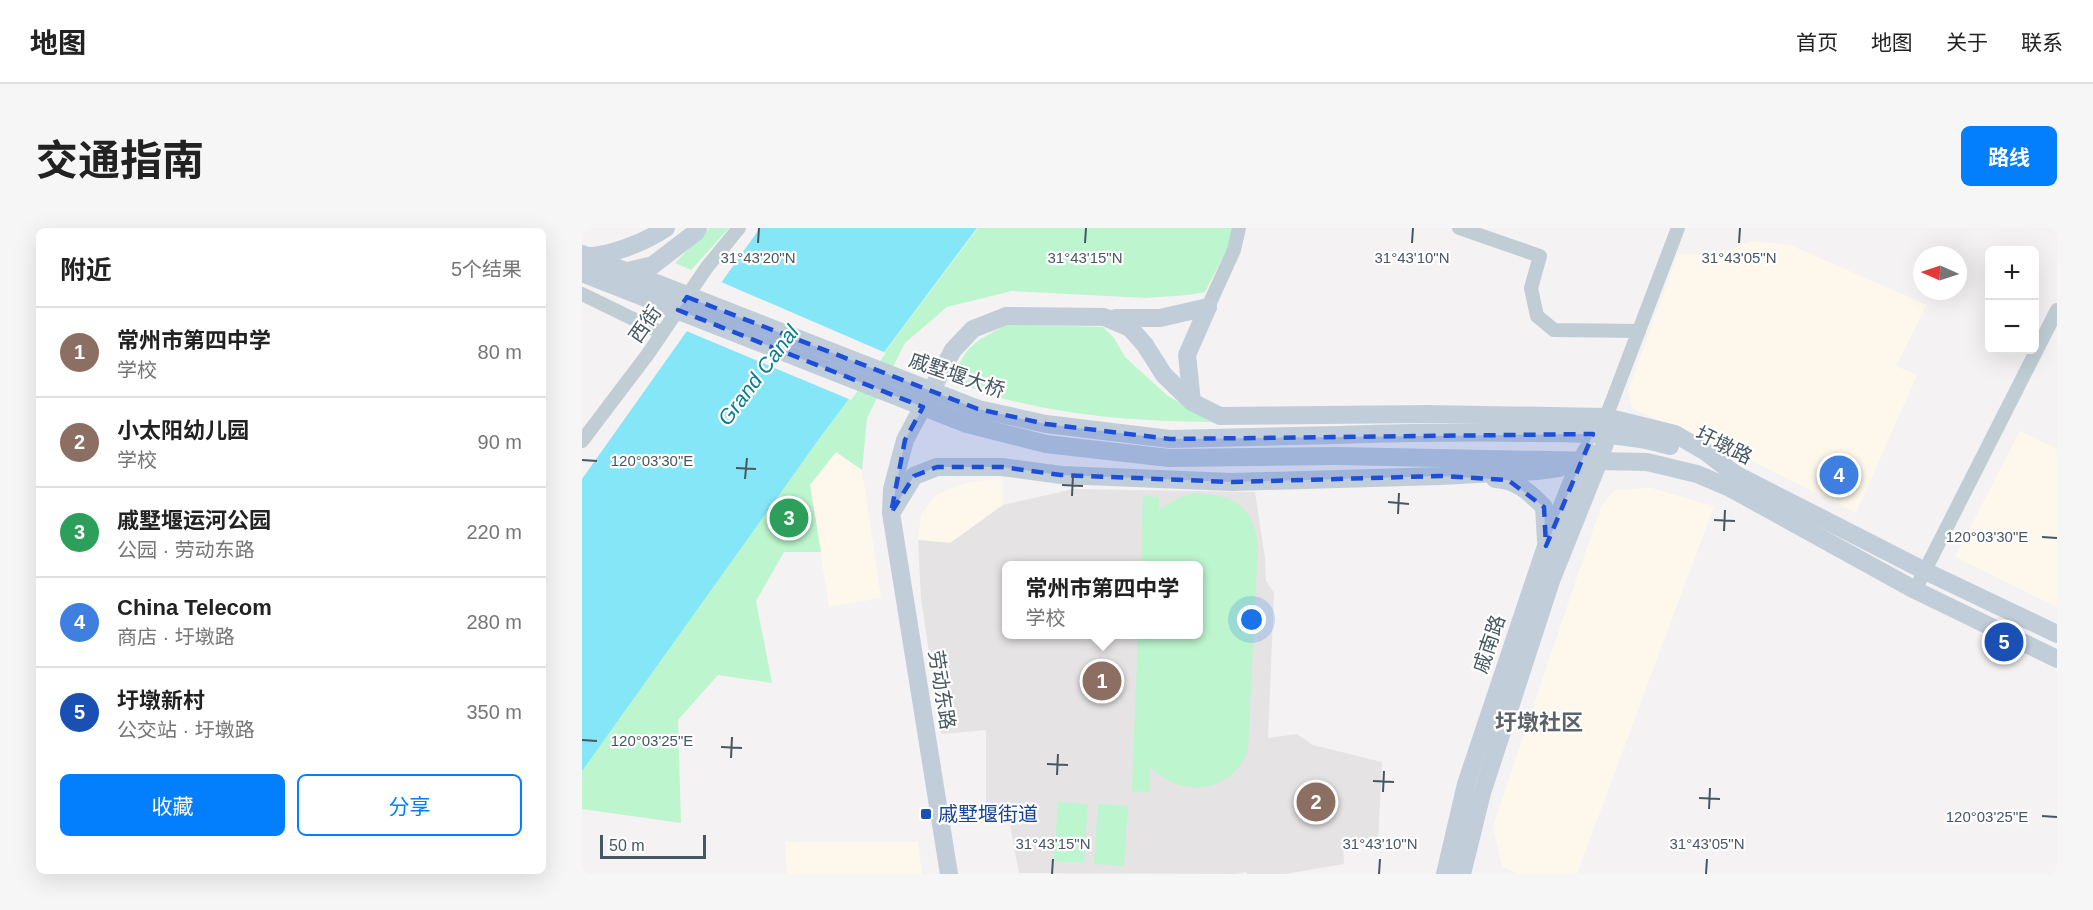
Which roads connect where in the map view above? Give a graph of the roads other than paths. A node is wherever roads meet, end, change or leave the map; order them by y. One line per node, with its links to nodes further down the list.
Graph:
1 (666, 228): 7 (main road)
2 (698, 228): 8 (main road)
3 (739, 228): 14 (street, 西街)
4 (1239, 228): 10 (street)
5 (1459, 228): 13 (street)
6 (1678, 228): 13 (street, 戚南路)
7 (582, 255): 16 (main road, 戚墅堰大桥, bridge)
8 (582, 274): 18 (main road, 戚墅堰大桥, bridge)
9 (582, 294): 14 (street)
10 (1208, 307): 12 (main road, 劳动东路); 15 (main road)
11 (2057, 310): 24 (street)
12 (1104, 317): 15 (main road); 22 (main road, 劳动东路)
13 (1639, 331): 16 (street, 戚南路)
14 (662, 333): 17 (street, 西街)
15 (1192, 402): 16 (main road)
16 (1602, 428): 20 (main road, 戚南路); 24 (main road, 圩墩路)
17 (582, 441)
18 (1337, 456): 19 (main road, 圩墩路)
19 (1366, 457): 20 (main road, 圩墩路); 21 (main road)
20 (1587, 462): 21 (main road); 23 (main road, 戚南路); 25 (main road, 圩墩路); 30 (main road, 戚南路)
21 (1441, 476): 22 (main road); 23 (main road)
22 (891, 513): 28 (main road, 劳动东路)
23 (1546, 546): 29 (main road, 戚南路)
24 (1925, 571): 25 (street); 26 (main road, 圩墩路)
25 (1915, 590): 27 (main road, 圩墩路)
26 (2057, 634)
27 (2057, 659)
28 (949, 874)
29 (1445, 874)
30 (1462, 874)

